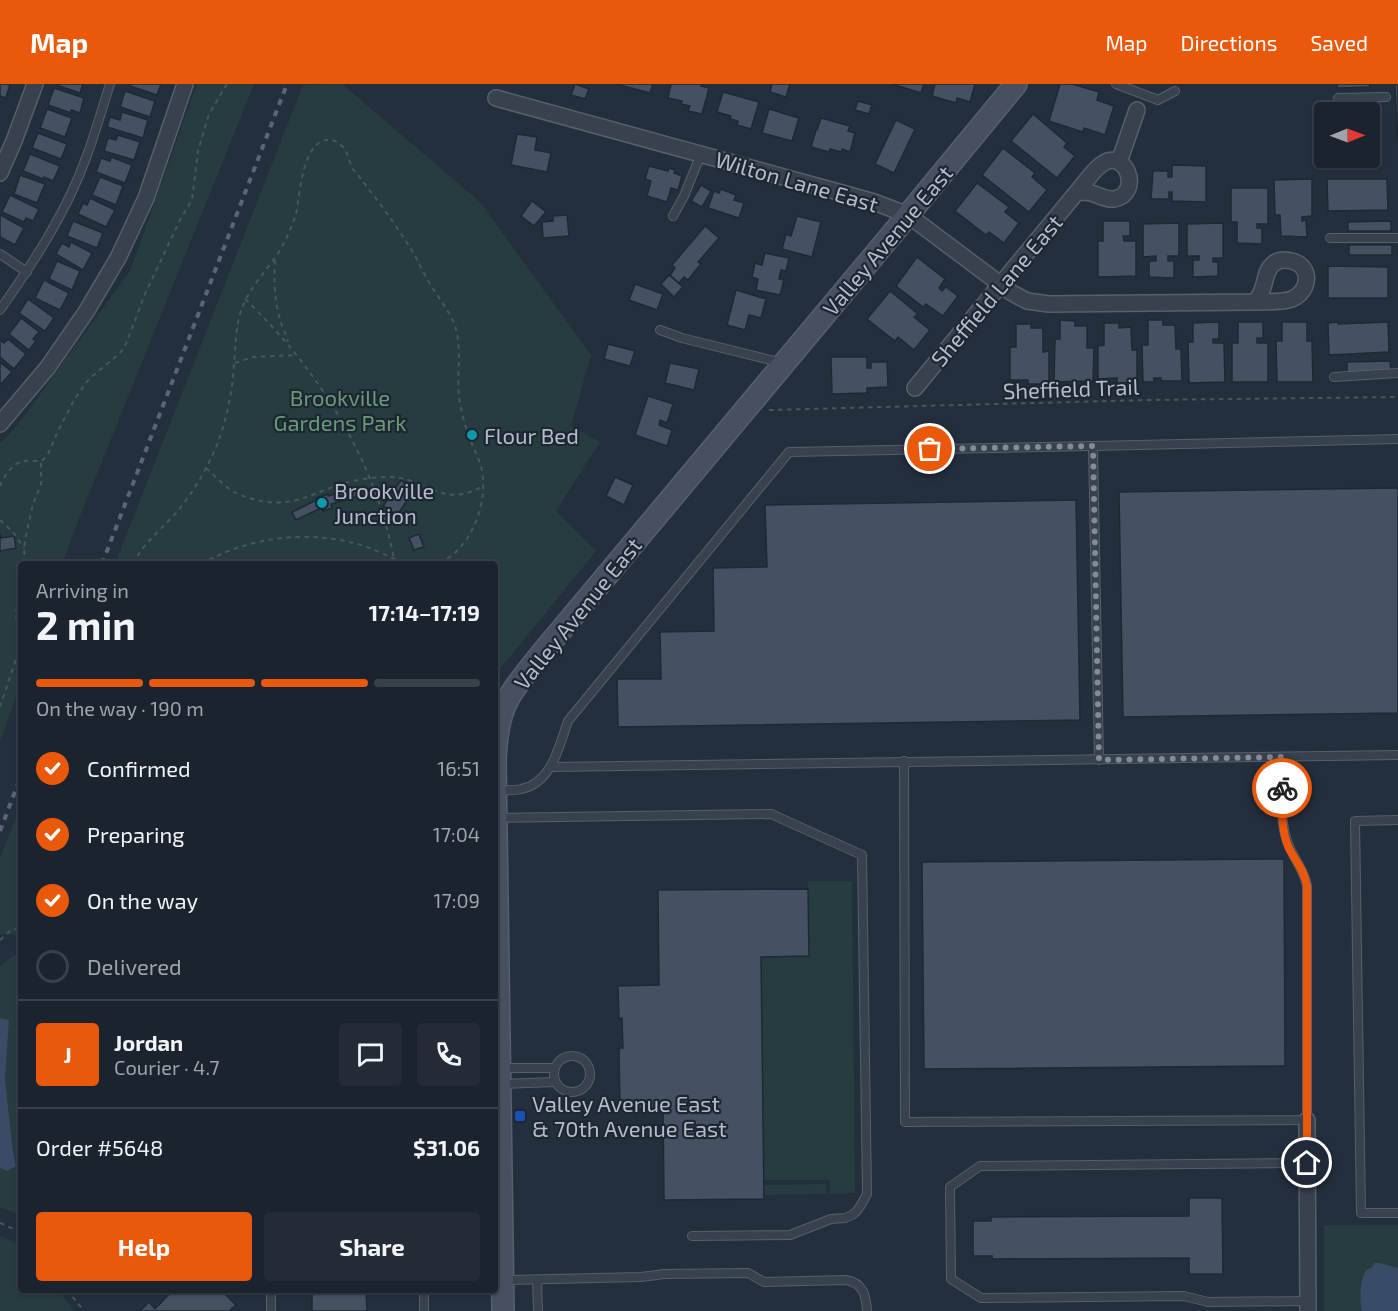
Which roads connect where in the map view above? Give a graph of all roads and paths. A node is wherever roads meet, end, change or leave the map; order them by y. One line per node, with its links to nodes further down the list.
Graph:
1 (35, 84): 14 (street)
2 (110, 84): 22 (lane)
3 (185, 84): 37 (street)
4 (227, 84): 40 (path)
5 (1016, 84): 16 (main road, Valley Avenue East)
6 (1116, 84): 7 (lane)
7 (1175, 91)
8 (1386, 97): 10 (lane)
9 (496, 98): 12 (street, Wilton Lane East)
10 (1338, 98)
11 (1137, 110): 13 (street)
12 (701, 154): 16 (street, Wilton Lane East); 17 (lane)
13 (1119, 162): 15 (street, Sheffield Lane East); 15 (street, Sheffield Lane East)
14 (0, 172)
15 (1077, 192): 23 (street, Sheffield Lane East)
16 (908, 215): 23 (street, Wilton Lane East); 31 (main road, Valley Avenue East)
17 (673, 216)
18 (1330, 238): 19 (lane)
19 (1398, 238)
20 (0, 254): 22 (lane)
21 (275, 259): 24 (path); 28 (path); 44 (path)
22 (27, 272): 26 (lane)
23 (1001, 285): 25 (street, Wilton Lane East); 34 (street, Sheffield Lane East)
24 (245, 299): 28 (path); 30 (path)
25 (1255, 302)
26 (0, 310)
27 (660, 330): 31 (lane)
28 (289, 345): 29 (path)
29 (297, 355): 30 (path); 42 (path)
30 (234, 363): 41 (path)
31 (784, 364): 36 (main road, Valley Avenue East)
32 (1398, 373): 33 (lane)
33 (1334, 377)
34 (915, 388)
35 (1398, 396): 36 (path, Sheffield Trail)
36 (745, 410): 58 (main road, Valley Avenue East)
37 (0, 424)
38 (1398, 439): 39 (lane)
39 (1093, 446): 61 (lane); 63 (lane)
40 (41, 461): 43 (path); 46 (path)
41 (206, 468): 42 (path); 49 (path)
42 (370, 478): 44 (path); 47 (path)
43 (0, 486)
44 (483, 486): 53 (path)
45 (0, 520): 46 (path)
46 (24, 548): 48 (path)
47 (394, 558): 50 (path); 51 (path); 52 (path)
48 (25, 561)
49 (136, 561)
50 (207, 561)
51 (394, 561)
52 (401, 561)
53 (442, 561)
54 (18, 606): 55 (path)
55 (18, 635)
56 (18, 651): 57 (path)
57 (0, 707)
58 (498, 731)
59 (1398, 755): 60 (lane)
60 (1283, 757): 61 (lane); 73 (lane)
61 (1099, 760): 62 (lane)
62 (904, 761): 63 (lane); 73 (lane)
63 (551, 767): 64 (lane)
64 (498, 790)
65 (498, 818): 78 (lane)
66 (1398, 820): 75 (lane)
67 (18, 928): 68 (path)
68 (0, 940)
69 (498, 947): 71 (main road, Valley Avenue East)
70 (555, 1068): 71 (lane); 72 (lane); 72 (lane)
71 (500, 1076): 72 (lane); 80 (main road, Valley Avenue East)
72 (555, 1082)
73 (1307, 1120): 74 (street)
74 (1307, 1163): 84 (street); 84 (lane)
75 (1398, 1213)
76 (0, 1223): 77 (path)
77 (18, 1231)
78 (692, 1236)
79 (537, 1280): 80 (lane); 89 (lane); 90 (lane)
80 (502, 1281): 88 (main road, Valley Avenue East)
81 (70, 1293): 85 (path)
82 (271, 1293): 86 (lane)
83 (424, 1293): 87 (lane)
84 (1308, 1306)
85 (84, 1311)
86 (271, 1311)
87 (424, 1311)
88 (503, 1311)
89 (538, 1311)
90 (867, 1311)

